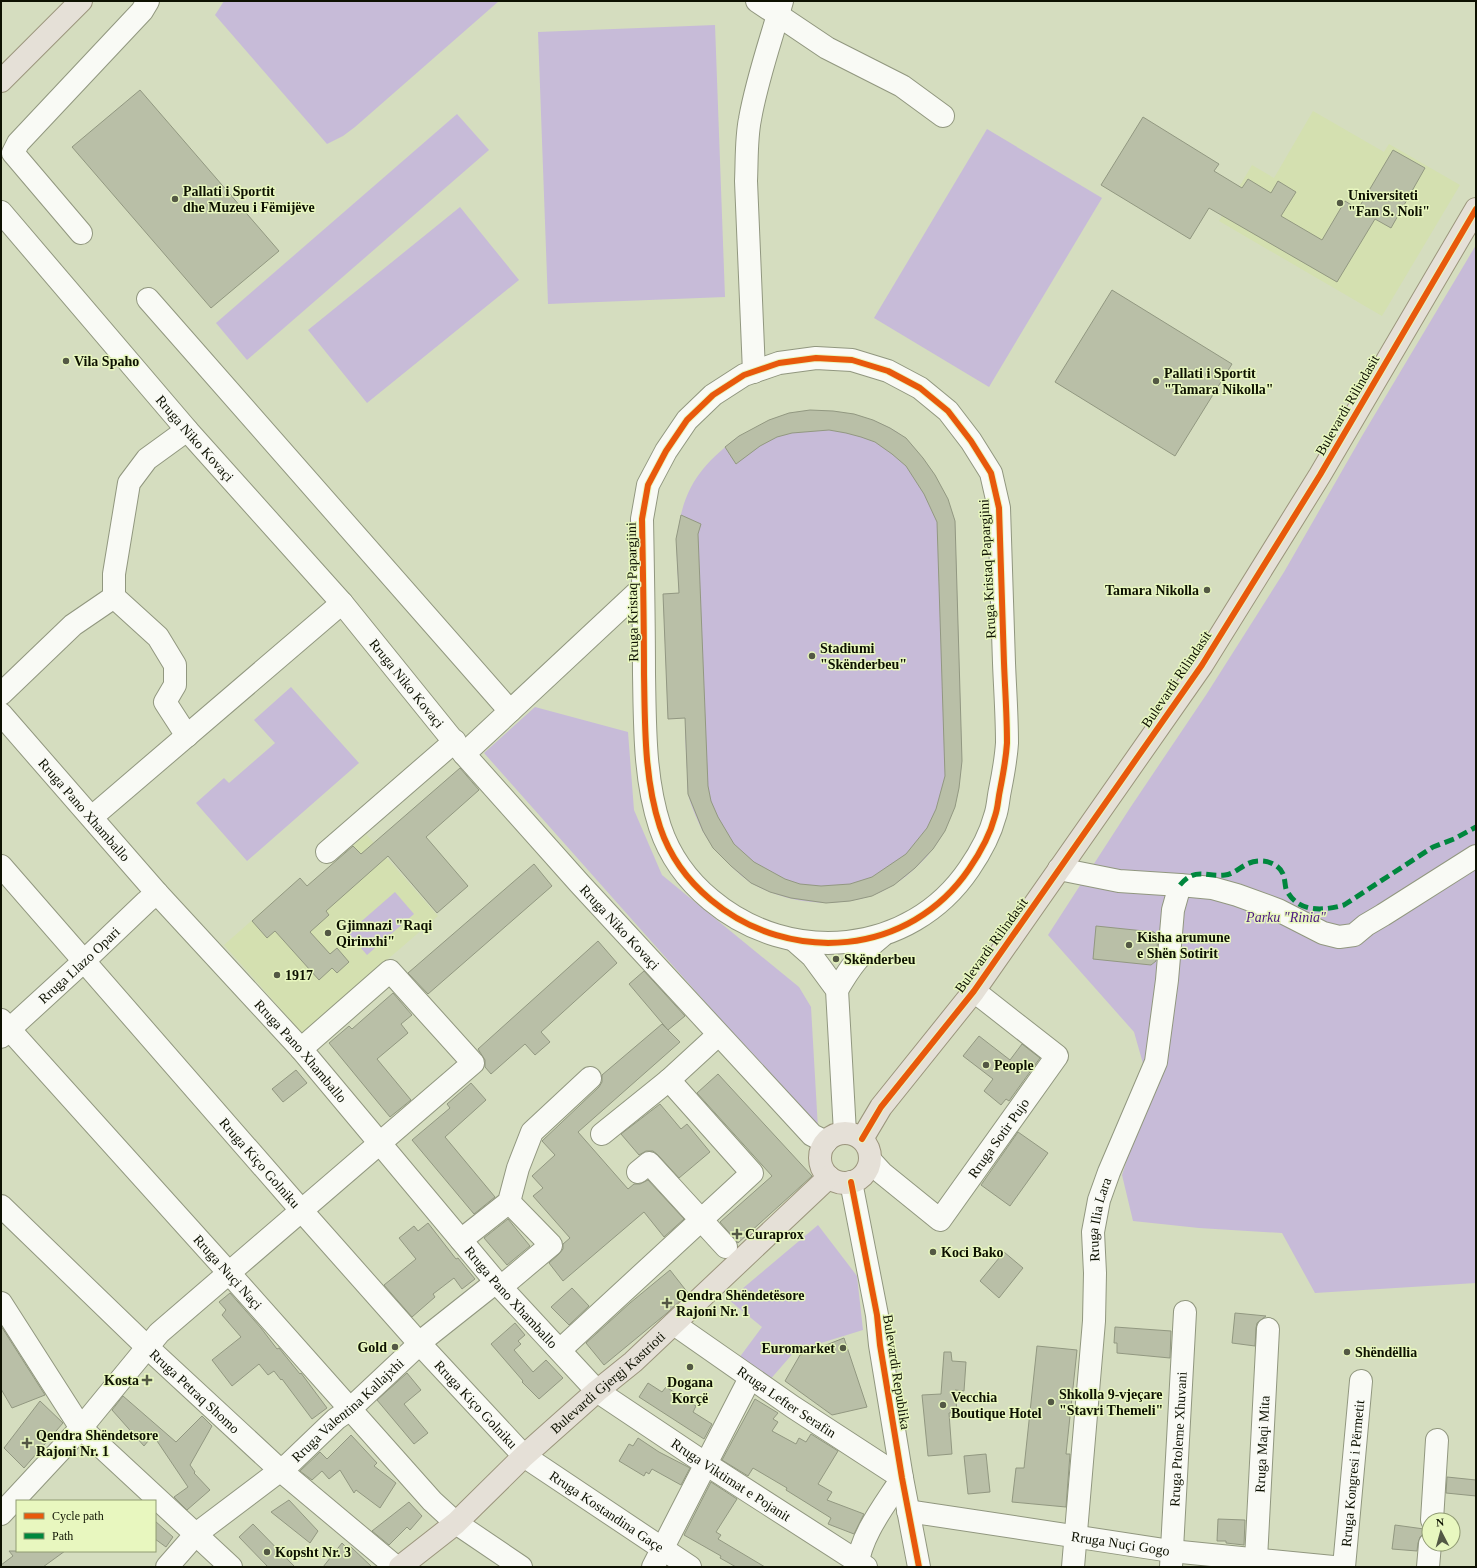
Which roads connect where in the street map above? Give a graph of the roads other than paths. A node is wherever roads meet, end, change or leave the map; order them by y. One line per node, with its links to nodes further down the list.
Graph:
1 (82, 1): 5 (main road)
2 (148, 1): 9 (street)
3 (756, 1): 4 (street)
4 (780, 8): 6 (street); 11 (street)
5 (1, 81)
6 (943, 116)
7 (1476, 209): 25 (main road, Bulevardi Rilindasit)
8 (1, 212): 12 (street, Rruga Niko Kovaçi)
9 (81, 233)
10 (148, 299): 17 (street)
11 (754, 372): 13 (street, Rruga Kristaq Papargjini); 28 (street, Rruga Kristaq Papargjini)
12 (187, 430): 14 (street); 15 (street, Rruga Niko Kovaçi)
13 (643, 587): 17 (street); 29 (street, Rruga Kristaq Papargjini)
14 (114, 596): 16 (street); 19 (street)
15 (342, 603): 19 (street); 20 (street, Rruga Niko Kovaçi)
16 (1, 694)
17 (510, 711): 20 (street)
18 (1, 714): 21 (street, Rruga Pano Xhamballo)
19 (187, 736): 21 (street)
20 (460, 747): 22 (street); 34 (street, Rruga Niko Kovaçi)
21 (92, 817): 27 (street, Rruga Pano Xhamballo)
22 (327, 852)
23 (1476, 856): 26 (street)
24 (1, 866): 30 (street, Rruga Kiço Golniku)
25 (1059, 869): 26 (street); 32 (main road, Bulevardi Rilindasit)
26 (1180, 885): 75 (street, Rruga Ilia Lara)
27 (157, 893): 30 (street, Rruga Llazo Opari); 35 (street, Rruga Pano Xhamballo)
28 (884, 934): 29 (street, Rruga Kristaq Papargjini); 31 (street, Rruga Kristaq Papargjini)
29 (795, 941): 31 (street, Rruga Kristaq Papargjini)
30 (84, 961): 33 (street, Rruga Llazo Opari); 47 (street, Rruga Kiço Golniku)
31 (837, 990): 39 (street)
32 (974, 991): 39 (main road, Bulevardi Rilindasit); 41 (street, Rruga Sotir Pujo)
33 (4, 1029): 51 (street, Rruga Nuçi Naçi)
34 (718, 1035): 37 (street); 39 (street, Rruga Niko Kovaçi)
35 (301, 1049): 40 (street, Rruga Pano Xhamballo); 40 (street)
36 (590, 1078): 45 (street)
37 (668, 1080): 38 (street); 48 (street)
38 (602, 1134)
39 (844, 1138): 41 (main road); 43 (main road)
40 (380, 1144): 47 (street); 49 (street, Rruga Pano Xhamballo)
41 (870, 1160): 44 (main road)
42 (638, 1172): 48 (street)
43 (829, 1177): 44 (main road); 55 (main road, Bulevardi Gjergj Kastrioti)
44 (851, 1182): 69 (street, Bulevardi Republika)
45 (509, 1202): 49 (street); 52 (street, Rruga Valentina Kallajxhi)
46 (1, 1206): 58 (street, Rruga Petraq Shomo)
47 (300, 1210): 51 (street); 57 (street, Rruga Kiço Golniku)
48 (702, 1220): 50 (street); 59 (street)
49 (461, 1240): 52 (street, Rruga Pano Xhamballo)
50 (726, 1247)
51 (229, 1273): 58 (street); 63 (street, Rruga Nuçi Naçi)
52 (499, 1285): 57 (street, Rruga Valentina Kallajxhi); 59 (street, Rruga Pano Xhamballo)
53 (1, 1303): 64 (street)
54 (1185, 1312): 78 (street, Rruga Ptoleme Xhuvani)
55 (674, 1324): 60 (street, Rruga Lefter Serafin); 62 (main road, Bulevardi Gjergj Kastrioti)
56 (1268, 1329): 79 (street, Rruga Maqi Mita)
57 (419, 1343): 63 (street, Rruga Valentina Kallajxhi); 66 (street, Rruga Kiço Golniku)
58 (147, 1348): 64 (street); 68 (street, Rruga Petraq Shomo)
59 (560, 1350): 62 (street, Rruga Pano Xhamballo)
60 (750, 1378): 67 (street); 69 (street, Rruga Lefter Serafin)
61 (1361, 1380): 90 (street, Rruga Kongresi i Përmetit)
62 (597, 1391): 66 (main road, Bulevardi Gjergj Kastrioti); 67 (street, Rruga Viktimat e Pojanit)
63 (349, 1410): 68 (street, Rruga Valentina Kallajxhi); 73 (street, Rruga Nuçi Naçi)
64 (80, 1428): 72 (street); 74 (street)
65 (1437, 1440): 71 (street)
66 (524, 1456): 73 (main road, Bulevardi Gjergj Kastrioti); 77 (street, Rruga Kostandina Gaçe)
67 (706, 1464): 77 (street); 80 (street, Rruga Viktimat e Pojanit)
68 (280, 1470): 74 (street, Rruga Valentina Kallajxhi); 83 (street, Rruga Petraq Shomo)
69 (902, 1478): 70 (street, Bulevardi Republika); 80 (street)
70 (908, 1511): 75 (street, Rruga Nuçi Gogo); 87 (street, Bulevardi Republika)
71 (1432, 1512)
72 (1, 1514)
73 (456, 1523): 84 (main road, Bulevardi Gjergj Kastrioti); 85 (street, Rruga Nuçi Naçi)
74 (196, 1534): 81 (street, Rruga Valentina Kallajxhi); 82 (street)
75 (1076, 1537): 78 (street, Rruga Nuçi Gogo); 88 (street, Rruga Ilia Lara)
76 (1429, 1552): 91 (street)
77 (657, 1558): 86 (street, Rruga Kostandina Gaçe)
78 (1171, 1559): 79 (street, Rruga Nuçi Gogo)
79 (1256, 1559): 89 (street, Rruga Nuçi Gogo)
80 (860, 1565)
81 (167, 1567)
82 (231, 1567)
83 (396, 1567)
84 (400, 1567)
85 (521, 1567)
86 (690, 1567)
87 (919, 1567)
88 (1073, 1567)
89 (1333, 1567)
90 (1344, 1567)
91 (1428, 1567)

